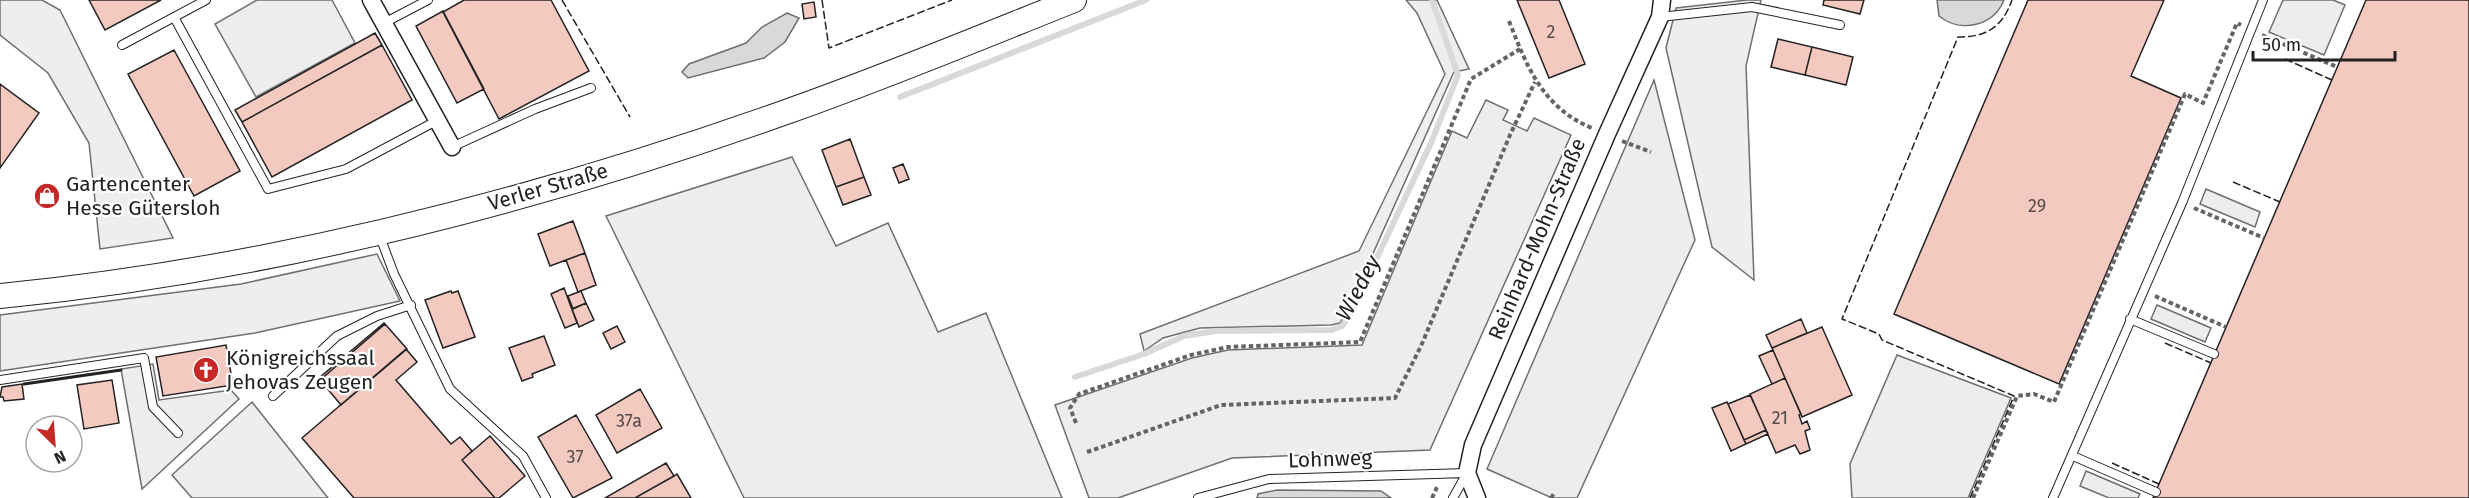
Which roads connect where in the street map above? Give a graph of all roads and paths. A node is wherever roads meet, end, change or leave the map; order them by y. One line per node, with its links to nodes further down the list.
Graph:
1 (206, 0): 7 (lane)
2 (371, 0): 10 (street)
3 (428, 0): 10 (lane)
4 (1074, 0): 24 (main road, Verler Straße)
5 (1662, 0): 8 (street, Reinhard-Mohn-Straße)
6 (2263, 0): 12 (lane)
7 (174, 17): 13 (lane); 18 (lane)
8 (1660, 17): 11 (lane); 19 (street, Reinhard-Mohn-Straße)
9 (1509, 21): 14 (path)
10 (384, 23): 18 (street)
11 (1840, 25)
12 (2250, 30): 15 (path); 23 (lane); 46 (path)
13 (122, 45)
14 (1520, 49): 16 (path); 34 (path)
15 (2337, 67)
16 (1536, 82): 19 (path); 36 (path)
17 (591, 88): 21 (lane)
18 (438, 120): 21 (street)
19 (1615, 132): 38 (street, Reinhard-Mohn-Straße)
20 (1630, 144): 22 (path)
21 (452, 147)
22 (1651, 152)
23 (2182, 203): 25 (path); 26 (lane)
24 (378, 233): 27 (main road, Verler Straße); 28 (lane)
25 (2264, 238)
26 (2143, 291): 29 (lane); 30 (path)
27 (0, 296)
28 (411, 304): 33 (lane); 41 (lane)
29 (2130, 319): 31 (lane); 37 (lane)
30 (2226, 327)
31 (2214, 354)
32 (0, 380): 35 (lane)
33 (273, 396)
34 (1076, 423)
35 (178, 433)
36 (1087, 452)
37 (2073, 456): 40 (lane); 47 (lane)
38 (1467, 473): 42 (lane, Lohnweg); 43 (lane); 44 (street)
39 (1555, 492): 45 (path)
40 (2156, 492)
41 (546, 498)
42 (1198, 498)
43 (1453, 498)
44 (1477, 498)
45 (1551, 498)
46 (1973, 498)
47 (2053, 498)

